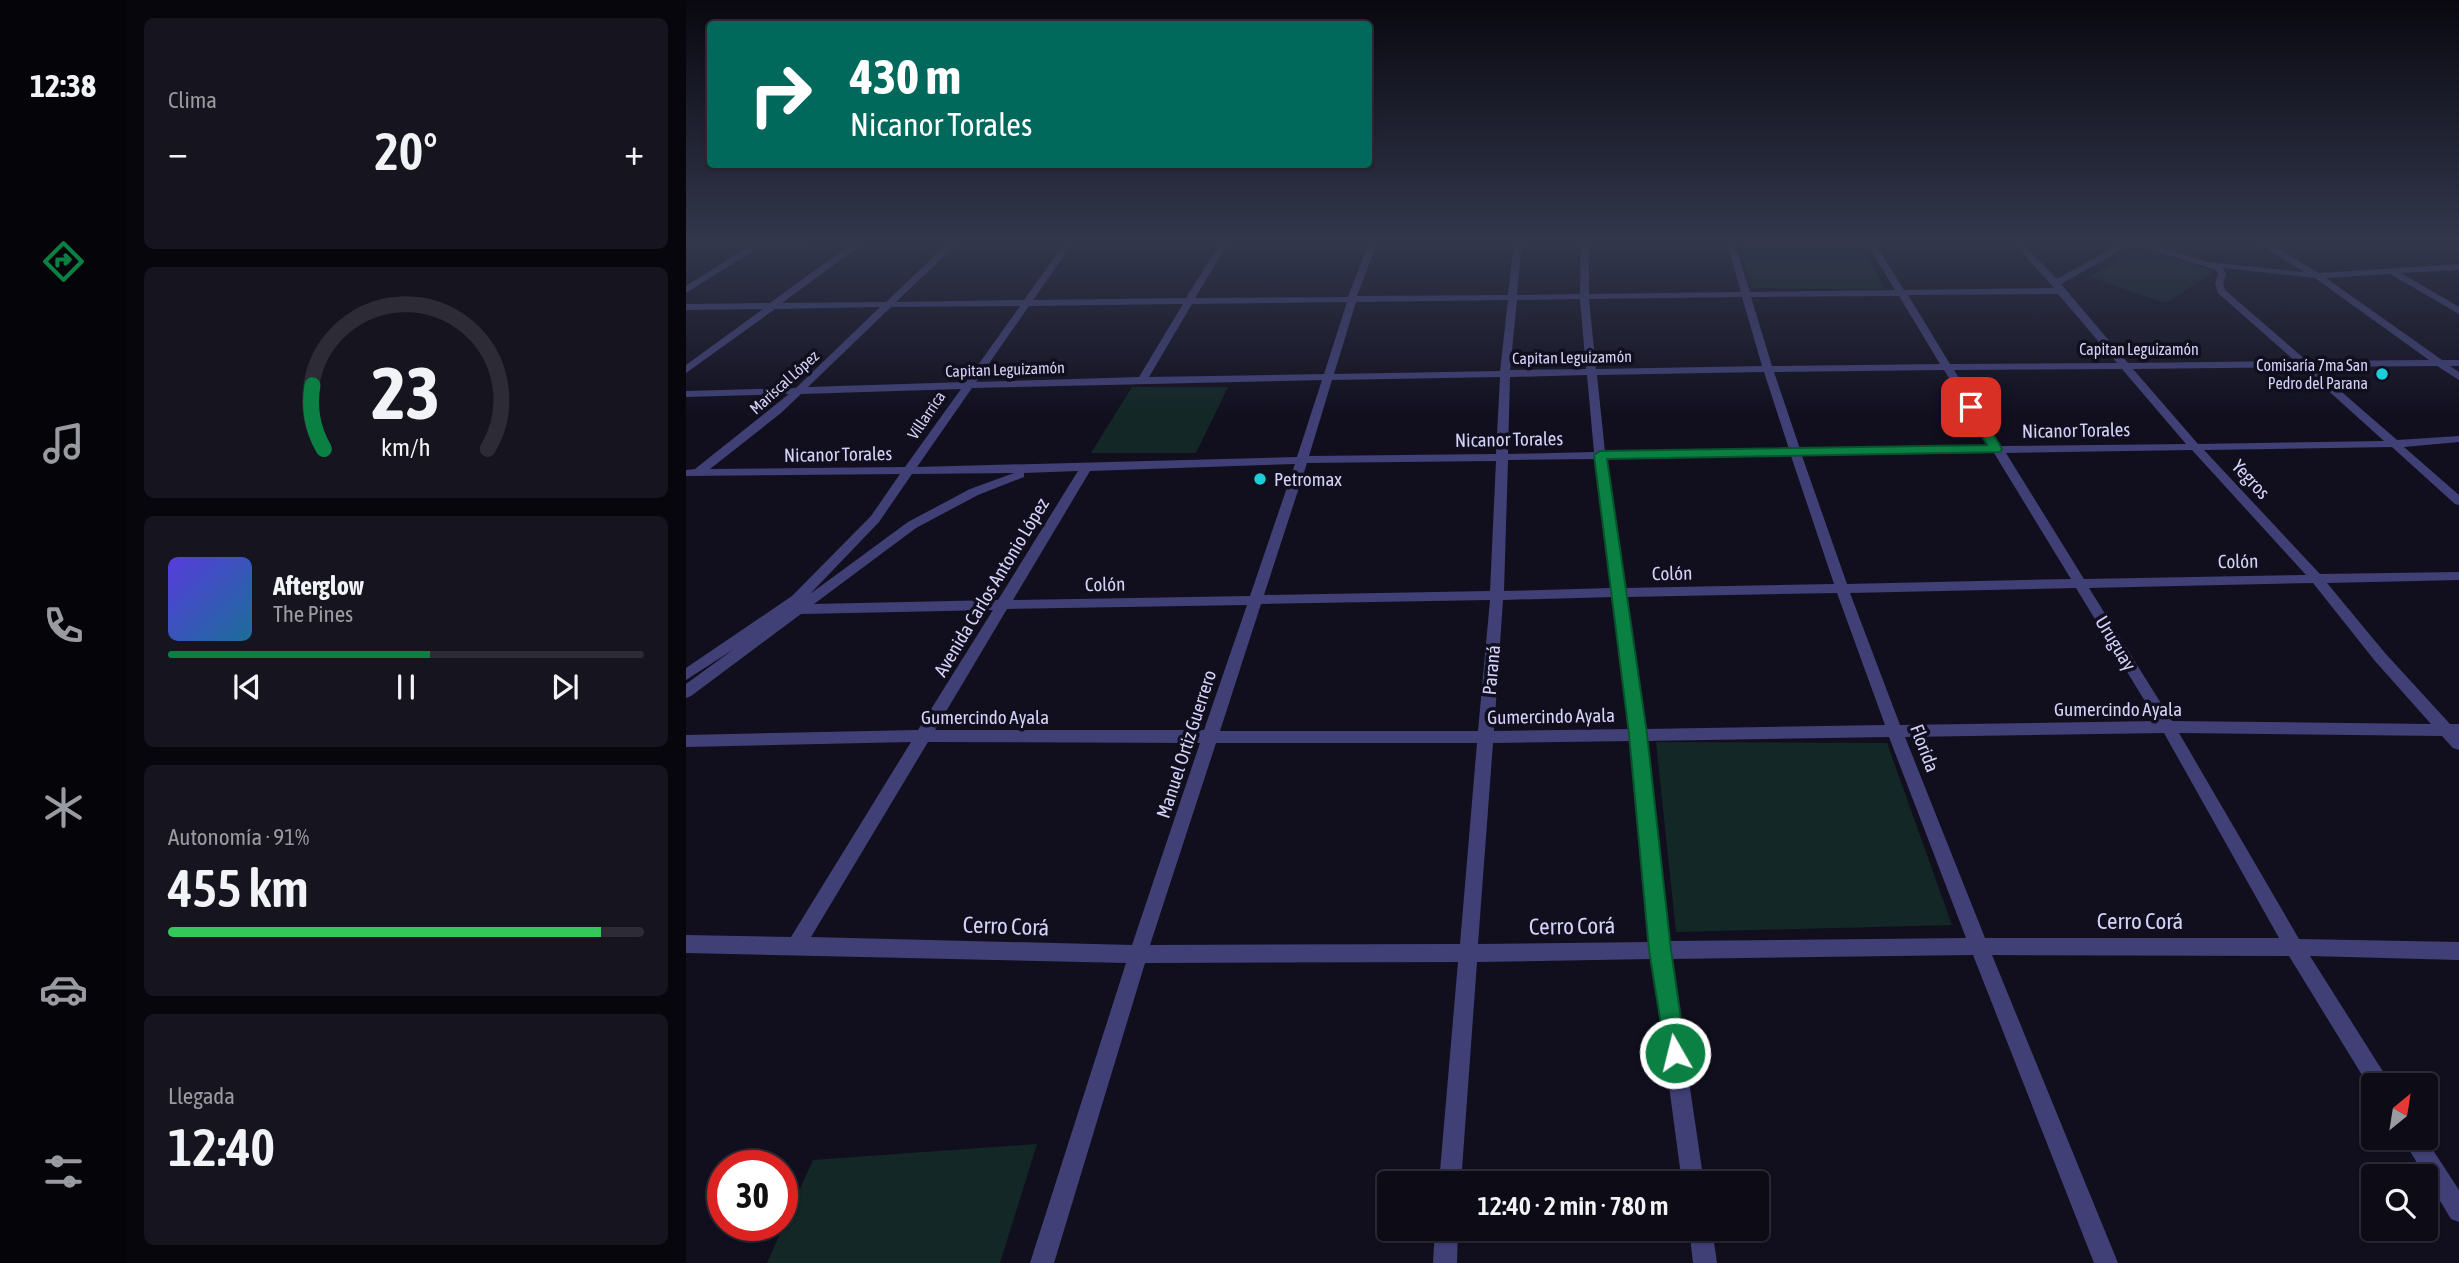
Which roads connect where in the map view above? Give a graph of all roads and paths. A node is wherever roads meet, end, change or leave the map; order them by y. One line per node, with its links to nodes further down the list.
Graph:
1 (1511, 298): 27 (street, Paraná)
2 (780, 299): 16 (street)
3 (896, 299): 15 (street, Mariscal López)
4 (1352, 299): 5 (street); 13 (street); 29 (street, Manuel Ortiz Guerrero)
5 (1362, 299)
6 (1584, 299): 26 (street)
7 (1747, 299): 24 (street, Florida)
8 (1904, 299): 23 (street, Uruguay)
9 (2068, 299): 22 (street, Yegros)
10 (2230, 299): 20 (street)
11 (2349, 299): 19 (street)
12 (2438, 299): 18 (street)
13 (1189, 300): 14 (street); 30 (street)
14 (1030, 301): 15 (street); 31 (street, Villarrica)
15 (890, 305): 16 (street); 32 (street, Mariscal López)
16 (770, 306): 17 (street); 25 (street)
17 (686, 307)
18 (2459, 311)
19 (2438, 362): 20 (street, Capitan Leguizamón); 21 (street, Capitan Leguizamón); 28 (street)
20 (2304, 363): 22 (street, Capitan Leguizamón); 35 (street)
21 (2459, 363)
22 (2125, 364): 23 (street, Capitan Leguizamón); 36 (street, Yegros)
23 (1946, 366): 24 (street, Capitan Leguizamón); 37 (street, Uruguay)
24 (1769, 369): 26 (street, Capitan Leguizamón); 38 (street, Florida)
25 (686, 370)
26 (1593, 373): 27 (street, Capitan Leguizamón); 39 (street)
27 (1505, 374): 29 (street, Capitan Leguizamón); 40 (street, Paraná)
28 (2459, 377)
29 (1328, 378): 30 (street, Capitan Leguizamón); 41 (street, Manuel Ortiz Guerrero)
30 (1142, 380): 31 (street, Capitan Leguizamón)
31 (967, 385): 32 (street, Capitan Leguizamón); 45 (street, Villarrica)
32 (798, 391): 33 (street, Capitan Leguizamón); 46 (street, Mariscal López)
33 (686, 394)
34 (2459, 439): 35 (street, Nicanor Torales)
35 (2394, 444): 36 (street, Nicanor Torales); 48 (street)
36 (2194, 446): 37 (street, Nicanor Torales); 50 (street, Yegros)
37 (1996, 449): 38 (street, Nicanor Torales); 51 (street, Uruguay)
38 (1796, 452): 39 (street, Nicanor Torales); 52 (street, Florida)
39 (1600, 455): 40 (street, Nicanor Torales); 53 (street)
40 (1504, 457): 41 (street, Nicanor Torales); 54 (street, Paraná)
41 (1302, 460): 42 (street, Nicanor Torales); 55 (street, Manuel Ortiz Guerrero)
42 (1087, 466): 43 (street, Nicanor Torales); 57 (street, Avenida Carlos Antonio López)
43 (1046, 467): 44 (street, Nicanor Torales); 56 (street, Villarrica)
44 (1003, 470): 45 (street, Nicanor Torales); 56 (street, Villarrica)
45 (910, 471): 46 (street, Nicanor Torales); 56 (street, Villarrica)
46 (692, 473): 47 (street, Mariscal López)
47 (686, 480)
48 (2459, 501)
49 (2459, 576): 50 (street, Colón)
50 (2316, 578): 51 (street, Colón); 61 (street, Yegros)
51 (2080, 583): 52 (street, Colón); 60 (street, Uruguay)
52 (1842, 589): 53 (street, Colón); 62 (street, Florida)
53 (1620, 594): 54 (street, Colón); 63 (street)
54 (1497, 595): 55 (street, Colón); 66 (street, Paraná)
55 (1256, 601): 57 (street, Colón); 65 (street, Manuel Ortiz Guerrero)
56 (799, 604): 57 (street, Colón); 58 (street, Villarrica); 59 (street, Villarrica)
57 (1003, 605): 64 (street, Avenida Carlos Antonio López)
58 (686, 675)
59 (686, 692)
60 (2168, 727): 61 (street, Gumercindo Ayala); 62 (street, Gumercindo Ayala); 72 (street, Uruguay)
61 (2453, 730): 68 (street, Yegros)
62 (1896, 731): 63 (street, Gumercindo Ayala); 71 (street, Florida)
63 (1638, 734): 66 (street, Gumercindo Ayala); 73 (street)
64 (922, 736): 65 (street, Gumercindo Ayala); 67 (street, Gumercindo Ayala); 70 (street, Avenida Carlos Antonio López)
65 (1211, 737): 66 (street, Gumercindo Ayala); 76 (street, Manuel Ortiz Guerrero)
66 (1485, 737): 74 (street, Paraná)
67 (686, 741)
68 (2459, 744)
69 (686, 944): 70 (street, Cerro Corá)
70 (797, 944): 76 (street, Cerro Corá)
71 (1979, 944): 72 (street, Cerro Corá); 73 (street, Cerro Corá); 87 (street, Florida)
72 (2293, 946): 75 (street, Cerro Corá); 77 (street, Uruguay)
73 (1660, 950): 74 (street, Cerro Corá); 80 (street)
74 (1467, 951): 76 (street, Cerro Corá); 79 (street, Paraná)
75 (2459, 951)
76 (1138, 954): 84 (street, Manuel Ortiz Guerrero)
77 (2372, 1073)
78 (2421, 1150): 81 (street)
79 (1451, 1171)
80 (1691, 1171)
81 (2459, 1211)
82 (1446, 1241): 85 (street)
83 (1702, 1241): 86 (street)
84 (1042, 1263)
85 (1445, 1263)
86 (1705, 1263)
87 (2106, 1263)

